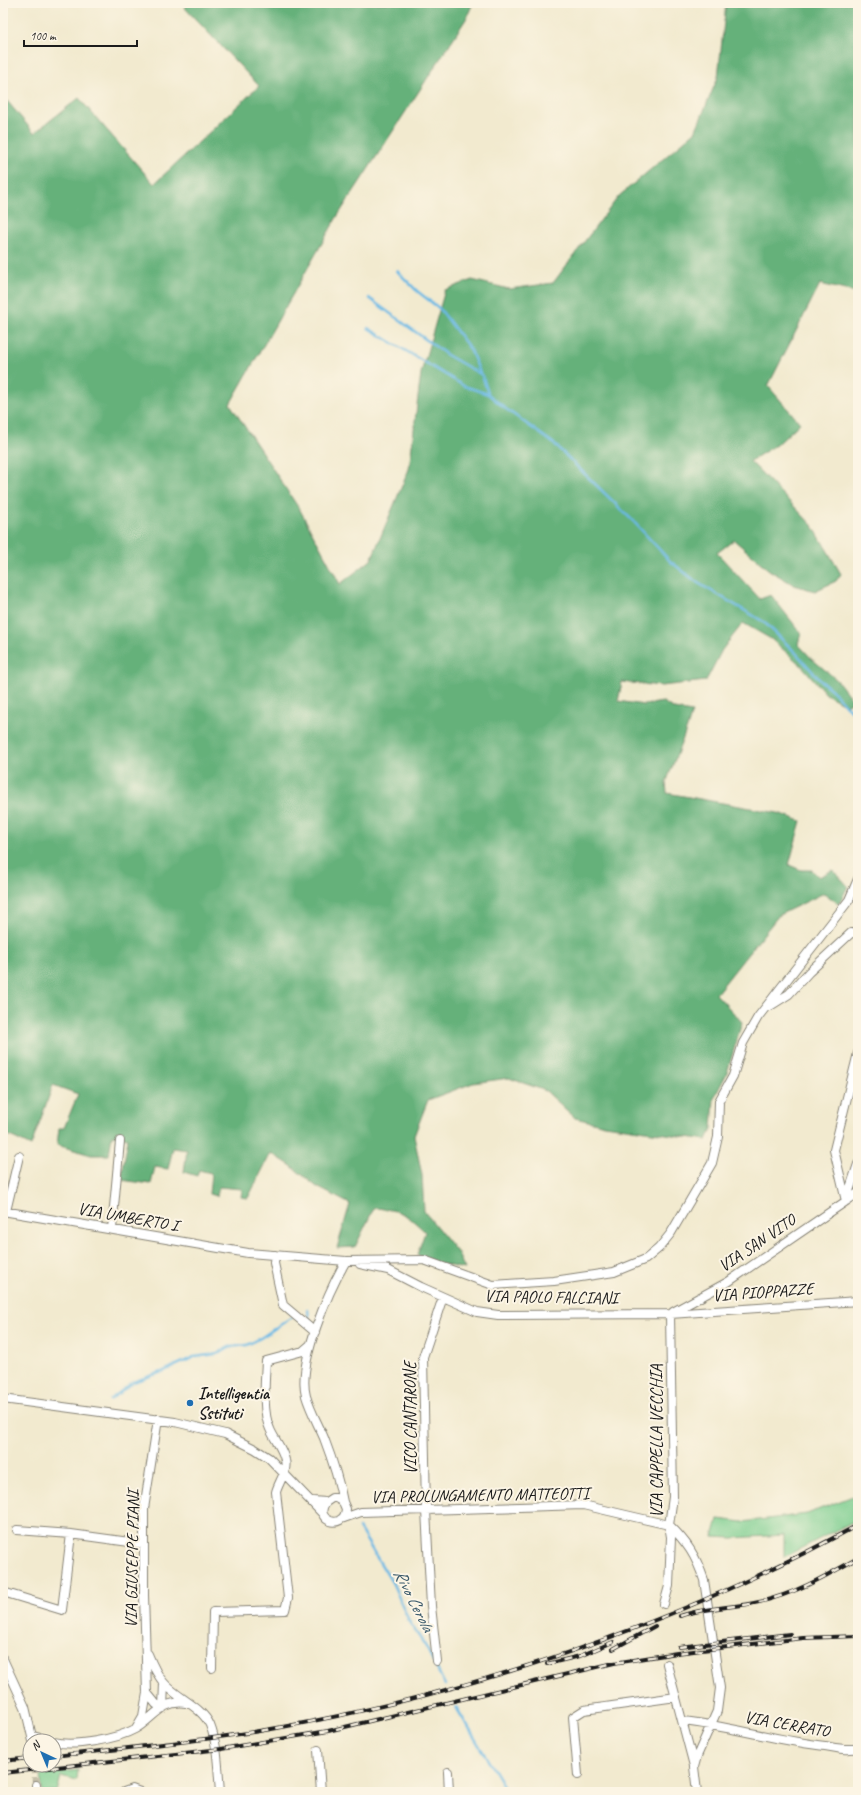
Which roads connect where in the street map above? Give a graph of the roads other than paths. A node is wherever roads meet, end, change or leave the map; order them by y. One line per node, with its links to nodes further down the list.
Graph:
1 (858, 879): 3 (street)
2 (858, 932): 3 (street)
3 (764, 1009): 13 (street)
4 (858, 1053): 9 (street)
5 (120, 1141): 11 (street)
6 (20, 1156): 10 (street)
7 (858, 1164): 9 (street)
8 (858, 1193): 9 (street, VIA SAN VITO)
9 (846, 1201): 16 (street, VIA SAN VITO)
10 (5, 1211): 11 (street, VIA UMBERTO I)
11 (112, 1230): 12 (street, VIA UMBERTO I)
12 (275, 1255): 13 (street, VIA UMBERTO I); 17 (street)
13 (346, 1261): 14 (street, VIA PAOLO FALCIANI); 17 (street)
14 (443, 1297): 16 (street, VIA PAOLO FALCIANI); 26 (street, VICO CANTARONE)
15 (858, 1301): 16 (street, VIA PIOPPAZZE)
16 (670, 1314): 30 (street, VIA CAPPELLA VECCHIA)
17 (315, 1332): 18 (street)
18 (310, 1345): 21 (street); 22 (street)
19 (3, 1399): 20 (street, VIA PROLUNGAMENTO MATTEOTTI)
20 (158, 1419): 21 (street, VIA PROLUNGAMENTO MATTEOTTI); 33 (street, VIA GIUSEPPE PIANI)
21 (284, 1474): 23 (street, VIA PROLUNGAMENTO MATTEOTTI); 40 (street)
22 (340, 1487): 24 (street); 25 (street)
23 (312, 1501): 24 (street, VIA PROLUNGAMENTO MATTEOTTI); 28 (street, VIA PROLUNGAMENTO MATTEOTTI)
24 (327, 1501): 25 (street, VIA PROLUNGAMENTO MATTEOTTI); 28 (street)
25 (344, 1504): 27 (street, VIA PROLUNGAMENTO MATTEOTTI); 29 (street, VIA PROLUNGAMENTO MATTEOTTI)
26 (426, 1510): 27 (street, VIA PROLUNGAMENTO MATTEOTTI); 30 (street, VIA PROLUNGAMENTO MATTEOTTI); 38 (street, VICO CANTARONE)
27 (361, 1512): 29 (street, VIA PROLUNGAMENTO MATTEOTTI)
28 (322, 1513): 29 (street, VIA PROLUNGAMENTO MATTEOTTI)
29 (341, 1519)
30 (669, 1525): 35 (street); 47 (street, VIA CAPPELLA VECCHIA)
31 (17, 1530): 32 (street)
32 (71, 1534): 33 (street); 34 (street)
33 (144, 1544): 36 (street, VIA GIUSEPPE PIANI)
34 (3, 1592)
35 (664, 1604)
36 (147, 1651): 41 (street); 42 (street, VIA GIUSEPPE PIANI)
37 (3, 1659): 49 (street)
38 (437, 1661)
39 (667, 1664): 43 (street)
40 (212, 1668)
41 (164, 1684): 44 (street); 45 (street)
42 (147, 1693): 45 (street); 48 (street, VIA GIUSEPPE PIANI)
43 (676, 1697): 46 (street); 55 (street)
44 (189, 1704): 45 (street); 58 (street)
45 (163, 1708): 48 (street)
46 (683, 1721): 47 (street, VIA CERRATO); 53 (street)
47 (712, 1724): 51 (street, VIA CERRATO); 53 (street, VIA CAPPELLA VECCHIA)
48 (136, 1728): 50 (street)
49 (32, 1733)
50 (62, 1743)
51 (858, 1748)
52 (318, 1750): 59 (street)
53 (694, 1767): 61 (street)
54 (448, 1772): 60 (street)
55 (578, 1775)
56 (125, 1791): 57 (street)
57 (140, 1792)
58 (220, 1792)
59 (321, 1792)
60 (449, 1792)
61 (697, 1792)

